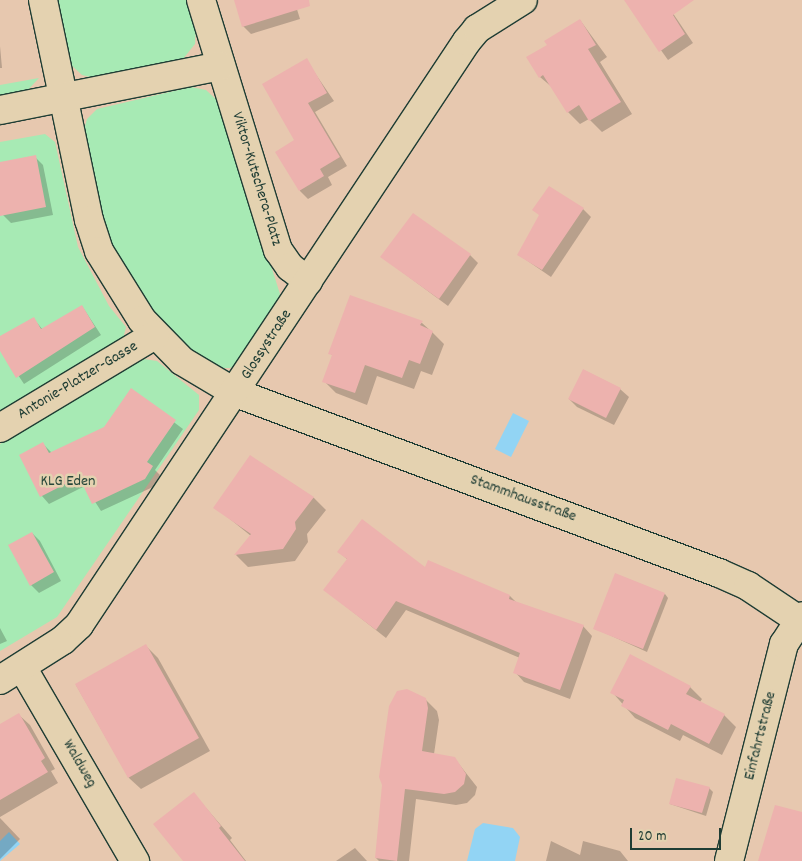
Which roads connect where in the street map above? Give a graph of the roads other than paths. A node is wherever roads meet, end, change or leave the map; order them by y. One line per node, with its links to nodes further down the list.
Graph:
1 (42, 0): 5 (street)
2 (201, 0): 4 (street, Viktor-Kutschera-Platz)
3 (523, 0): 7 (street, Glossystraße)
4 (221, 66): 5 (street); 7 (street, Viktor-Kutschera-Platz)
5 (62, 98): 6 (street); 8 (street)
6 (0, 110)
7 (308, 281): 9 (street, Glossystraße)
8 (155, 335): 9 (street); 10 (street, Antonie-Platzer-Gasse)
9 (236, 393): 11 (street, Stammhausstraße); 12 (street, Glossystraße)
10 (0, 428)
11 (801, 619): 14 (street, Einfahrtstraße)
12 (11, 673): 13 (street, Waldweg)
13 (135, 861)
14 (729, 861)

